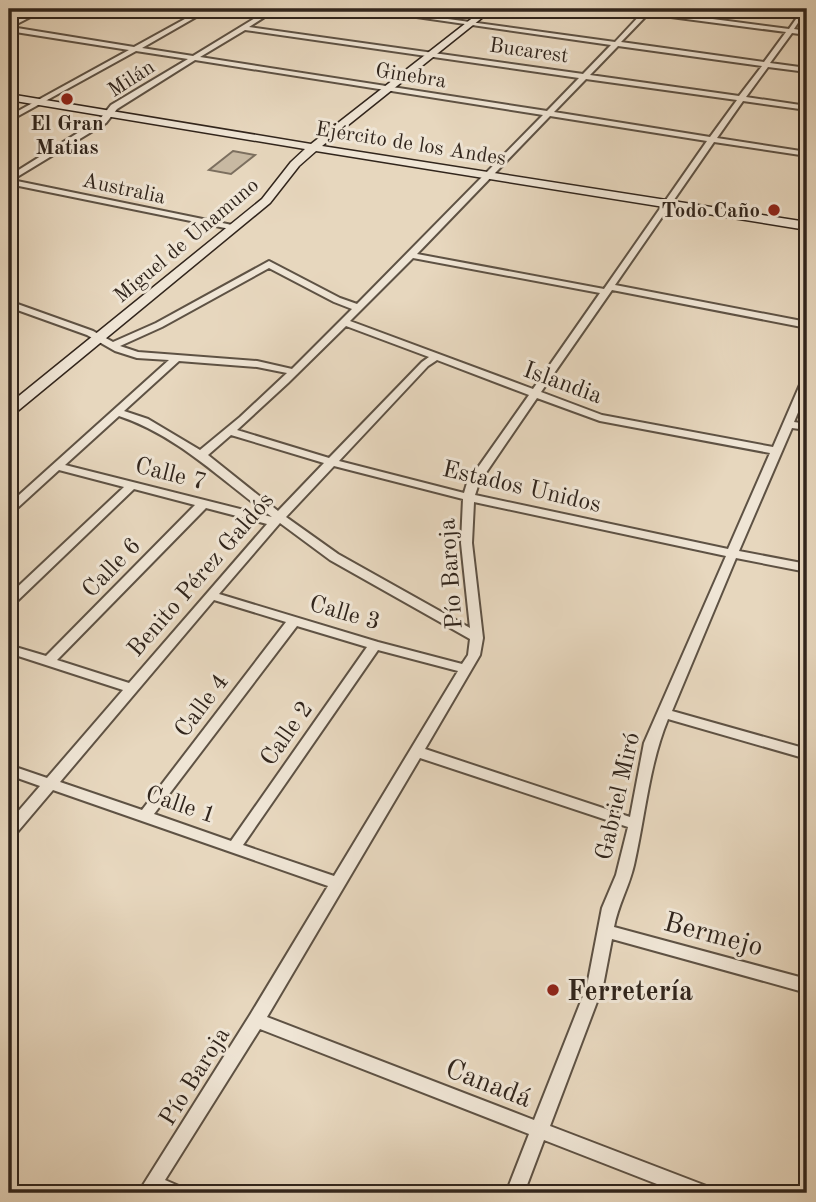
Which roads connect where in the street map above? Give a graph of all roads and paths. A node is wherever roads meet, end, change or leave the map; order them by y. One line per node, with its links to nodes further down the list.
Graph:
1 (43, 9): 12 (street)
2 (207, 9): 17 (street)
3 (257, 9): 9 (street)
4 (364, 9): 11 (street)
5 (478, 9): 11 (street, Miguel de Unamuno)
6 (489, 9): 11 (street, Miguel de Unamuno)
7 (623, 9): 10 (street)
8 (806, 9): 14 (street, Pío Baroja)
9 (273, 10): 13 (street, Milán)
10 (648, 10): 14 (street); 16 (street)
11 (465, 23): 16 (street); 18 (street, Miguel de Unamuno)
12 (9, 27): 17 (street, Ginebra)
13 (245, 28): 18 (street, Bucarest); 19 (street, Milán)
14 (789, 30): 15 (street); 20 (street, Pío Baroja)
15 (807, 33)
16 (616, 44): 20 (street); 22 (street)
17 (137, 50): 19 (street, Ginebra); 26 (street)
18 (425, 53): 22 (street, Bucarest); 23 (street, Miguel de Unamuno)
19 (194, 59): 23 (street, Ginebra); 29 (street, Milán)
20 (765, 64): 21 (street); 25 (street, Pío Baroja)
21 (807, 70)
22 (585, 76): 25 (street, Bucarest); 28 (street)
23 (380, 88): 28 (street, Ginebra); 32 (street, Miguel de Unamuno)
24 (9, 97): 26 (street, Ejército de los Andes)
25 (740, 99): 27 (street, Bucarest); 31 (street, Pío Baroja)
26 (40, 102): 29 (street, Ejército de los Andes); 30 (street)
27 (807, 108)
28 (549, 113): 31 (street, Ginebra); 34 (street)
29 (108, 115): 32 (street, Ejército de los Andes); 35 (street, Milán)
30 (9, 119)
31 (712, 138): 33 (street, Ginebra); 36 (street, Pío Baroja)
32 (308, 146): 34 (street, Ejército de los Andes); 38 (street, Miguel de Unamuno)
33 (807, 154)
34 (491, 175): 36 (street, Ejército de los Andes); 39 (street)
35 (9, 180): 38 (street, Australia)
36 (666, 203): 37 (street, Ejército de los Andes); 40 (street, Pío Baroja)
37 (807, 226)
38 (227, 227): 45 (street, Miguel de Unamuno)
39 (411, 255): 40 (street); 42 (street)
40 (609, 289): 44 (street); 51 (street, Pío Baroja)
41 (9, 304): 45 (street)
42 (359, 308): 43 (street); 46 (street)
43 (344, 322): 47 (street, Islandia); 49 (street)
44 (807, 325)
45 (94, 335): 46 (street); 52 (street); 53 (street)
46 (112, 346): 48 (street)
47 (436, 357): 51 (street, Islandia); 60 (street, Benito Pérez Galdós)
48 (176, 359): 49 (street); 54 (street)
49 (294, 372): 57 (street)
50 (807, 380): 55 (street, Gabriel Miró)
51 (533, 394): 58 (street, Islandia); 63 (street, Pío Baroja)
52 (9, 399)
53 (9, 411)
54 (116, 412): 59 (street); 61 (street)
55 (789, 424): 56 (street); 58 (street, Gabriel Miró)
56 (807, 427)
57 (231, 432): 59 (street); 60 (street, Estados Unidos)
58 (776, 451): 67 (street, Gabriel Miró)
59 (201, 455): 66 (street)
60 (329, 463): 63 (street, Estados Unidos); 66 (street, Benito Pérez Galdós)
61 (56, 466): 62 (street, Calle 7); 65 (street)
62 (132, 485): 64 (street, Calle 7); 70 (street)
63 (469, 496): 67 (street, Estados Unidos); 72 (street, Pío Baroja)
64 (204, 503): 66 (street, Calle 7); 75 (street, Calle 6)
65 (9, 510)
66 (277, 519): 69 (street, Benito Pérez Galdós); 72 (street)
67 (730, 553): 68 (street, Estados Unidos); 78 (street, Gabriel Miró)
68 (807, 568)
69 (212, 596): 71 (street, Calle 3); 77 (street, Benito Pérez Galdós)
70 (9, 602)
71 (294, 621): 73 (street, Calle 3); 83 (street, Calle 4)
72 (477, 638): 76 (street, Pío Baroja)
73 (375, 645): 76 (street, Calle 3); 86 (street, Calle 2)
74 (9, 649): 75 (street)
75 (49, 661): 77 (street)
76 (466, 669): 79 (street, Pío Baroja)
77 (131, 688): 82 (street, Benito Pérez Galdós)
78 (664, 713): 80 (street); 84 (street, Gabriel Miró)
79 (418, 752): 84 (street); 87 (street, Pío Baroja)
80 (807, 754)
81 (9, 770): 82 (street, Calle 1)
82 (49, 784): 83 (street, Calle 1); 85 (street, Benito Pérez Galdós)
83 (145, 816): 86 (street, Calle 1)
84 (636, 824): 88 (street, Gabriel Miró)
85 (9, 832)
86 (234, 846): 87 (street, Calle 1)
87 (337, 883): 90 (street, Pío Baroja)
88 (607, 931): 89 (street, Bermejo); 91 (street, Gabriel Miró)
89 (807, 986)
90 (256, 1020): 91 (street, Canadá); 92 (street, Pío Baroja)
91 (539, 1129): 94 (street, Gabriel Miró); 95 (street, Canadá)
92 (150, 1188): 93 (street)
93 (174, 1193)
94 (515, 1193)
95 (702, 1193)

